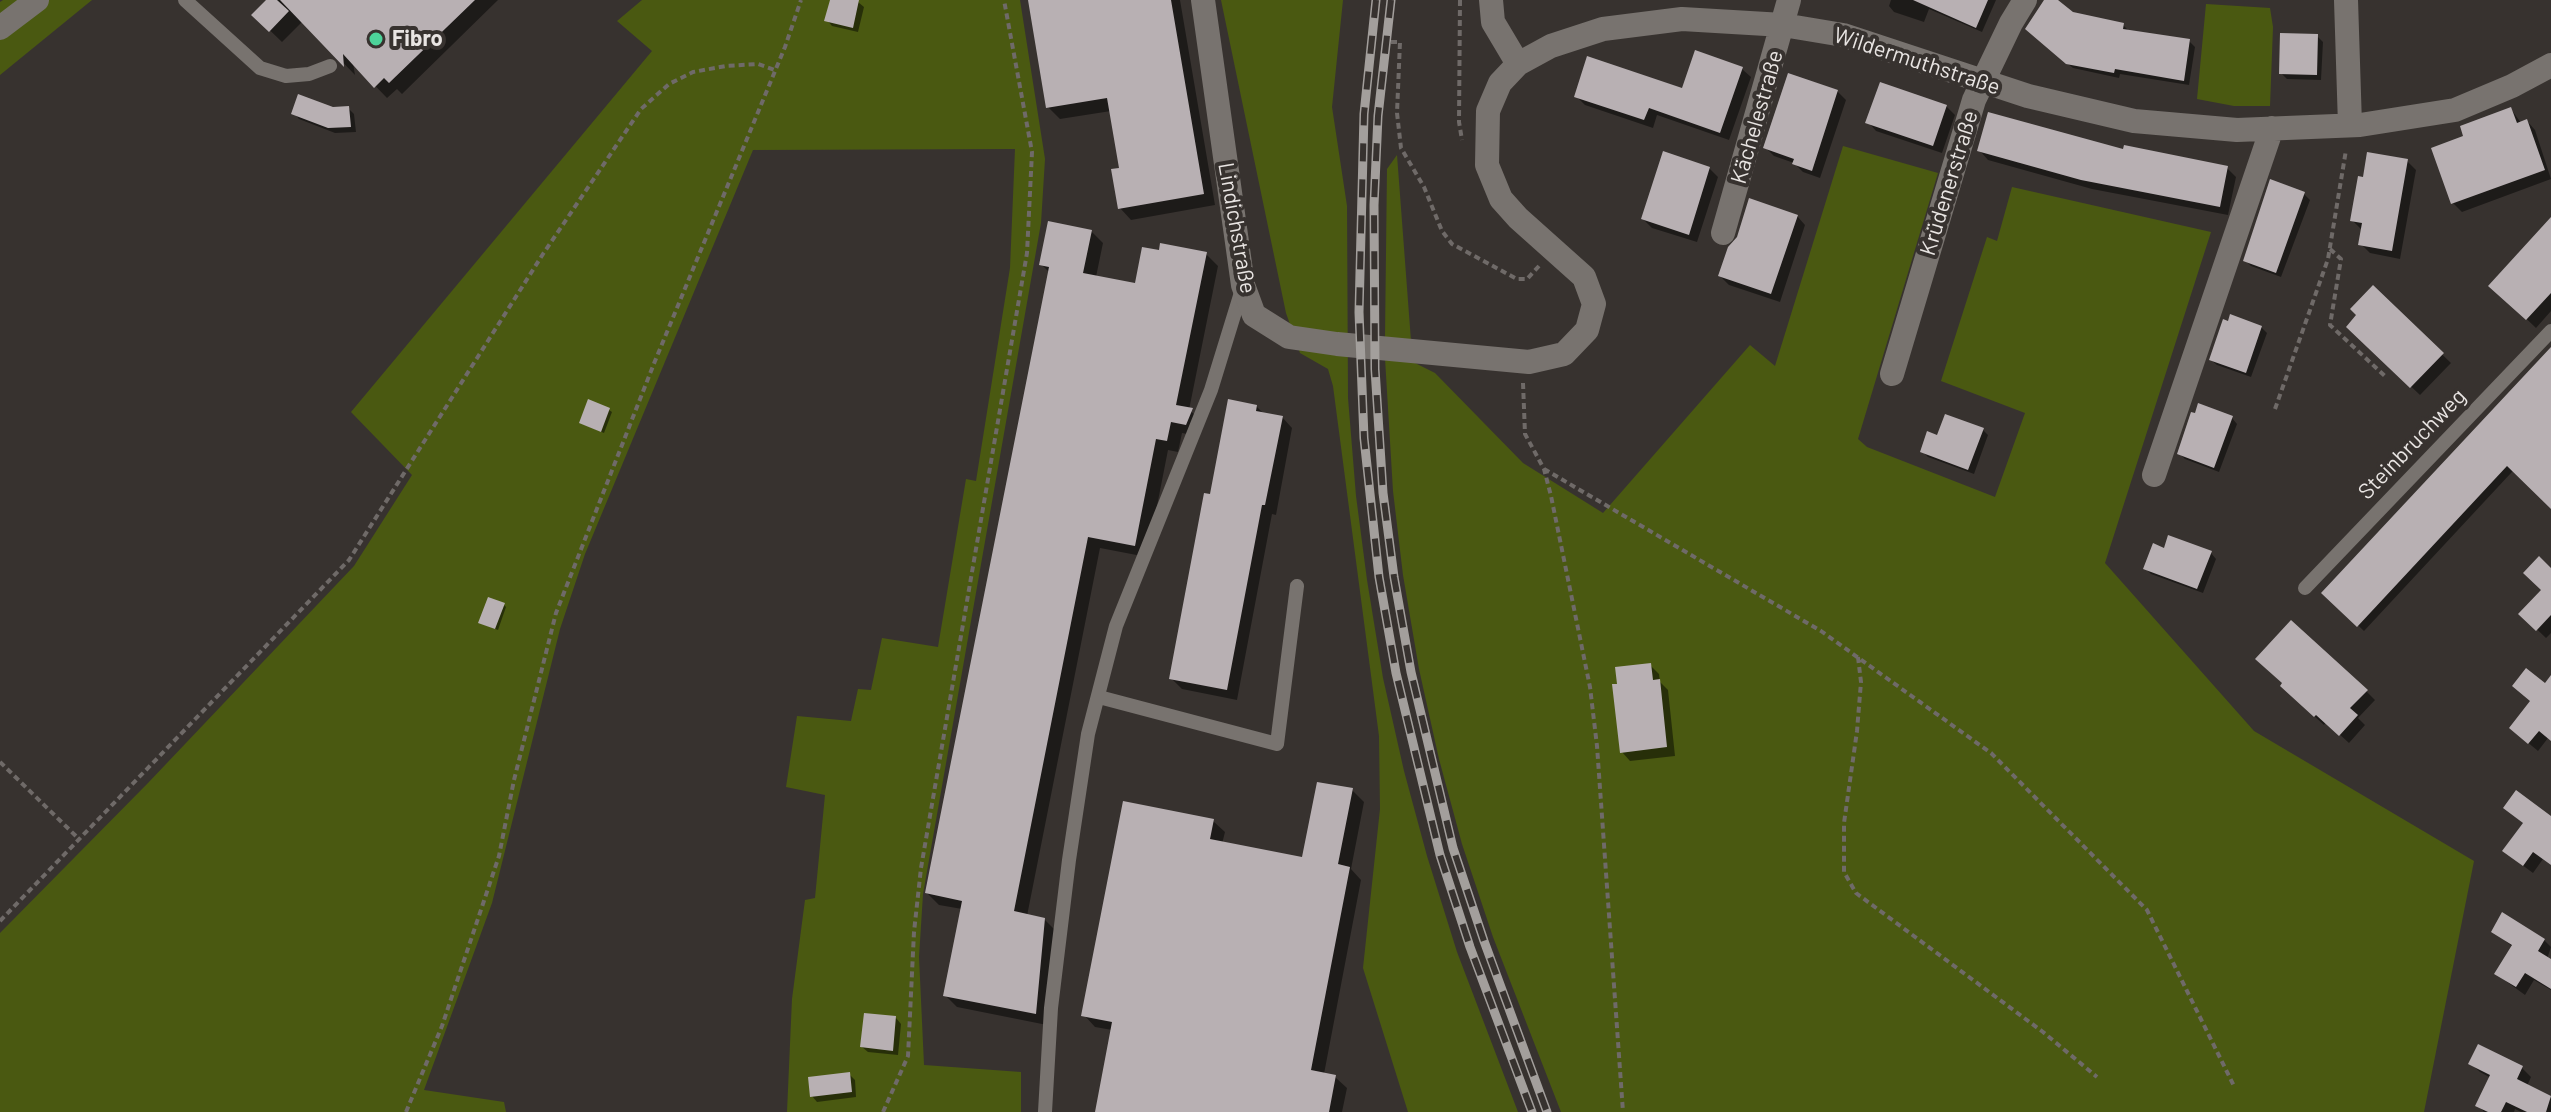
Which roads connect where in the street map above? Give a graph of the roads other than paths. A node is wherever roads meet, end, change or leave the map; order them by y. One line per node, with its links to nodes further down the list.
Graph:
1 (37, 0): 9 (street)
2 (185, 0): 12 (lane)
3 (1203, 0): 17 (street, Lindichstraße)
4 (1491, 0): 10 (street)
5 (1789, 0): 8 (street, Kächelestraße)
6 (2025, 0): 13 (street, Krüdenerstraße)
7 (2346, 0): 14 (street)
8 (1783, 25): 10 (street, Wildermuthstraße); 13 (street, Wildermuthstraße); 16 (street, Kächelestraße)
9 (0, 28)
10 (1518, 64): 19 (street, Wildermuthstraße)
11 (2551, 65): 14 (street, Wildermuthstraße)
12 (330, 66)
13 (1983, 81): 15 (street, Wildermuthstraße); 20 (street, Krüdenerstraße)
14 (2350, 125): 15 (street, Wildermuthstraße)
15 (2272, 128): 21 (street)
16 (1723, 233)
17 (1243, 285): 19 (street, Lindichstraße); 24 (lane)
18 (2551, 331): 23 (lane, Steinbruchweg)
19 (1389, 347)
20 (1892, 374)
21 (2154, 475)
22 (1297, 586): 24 (lane)
23 (2305, 588)
24 (1099, 697): 25 (lane)
25 (1045, 1112)

